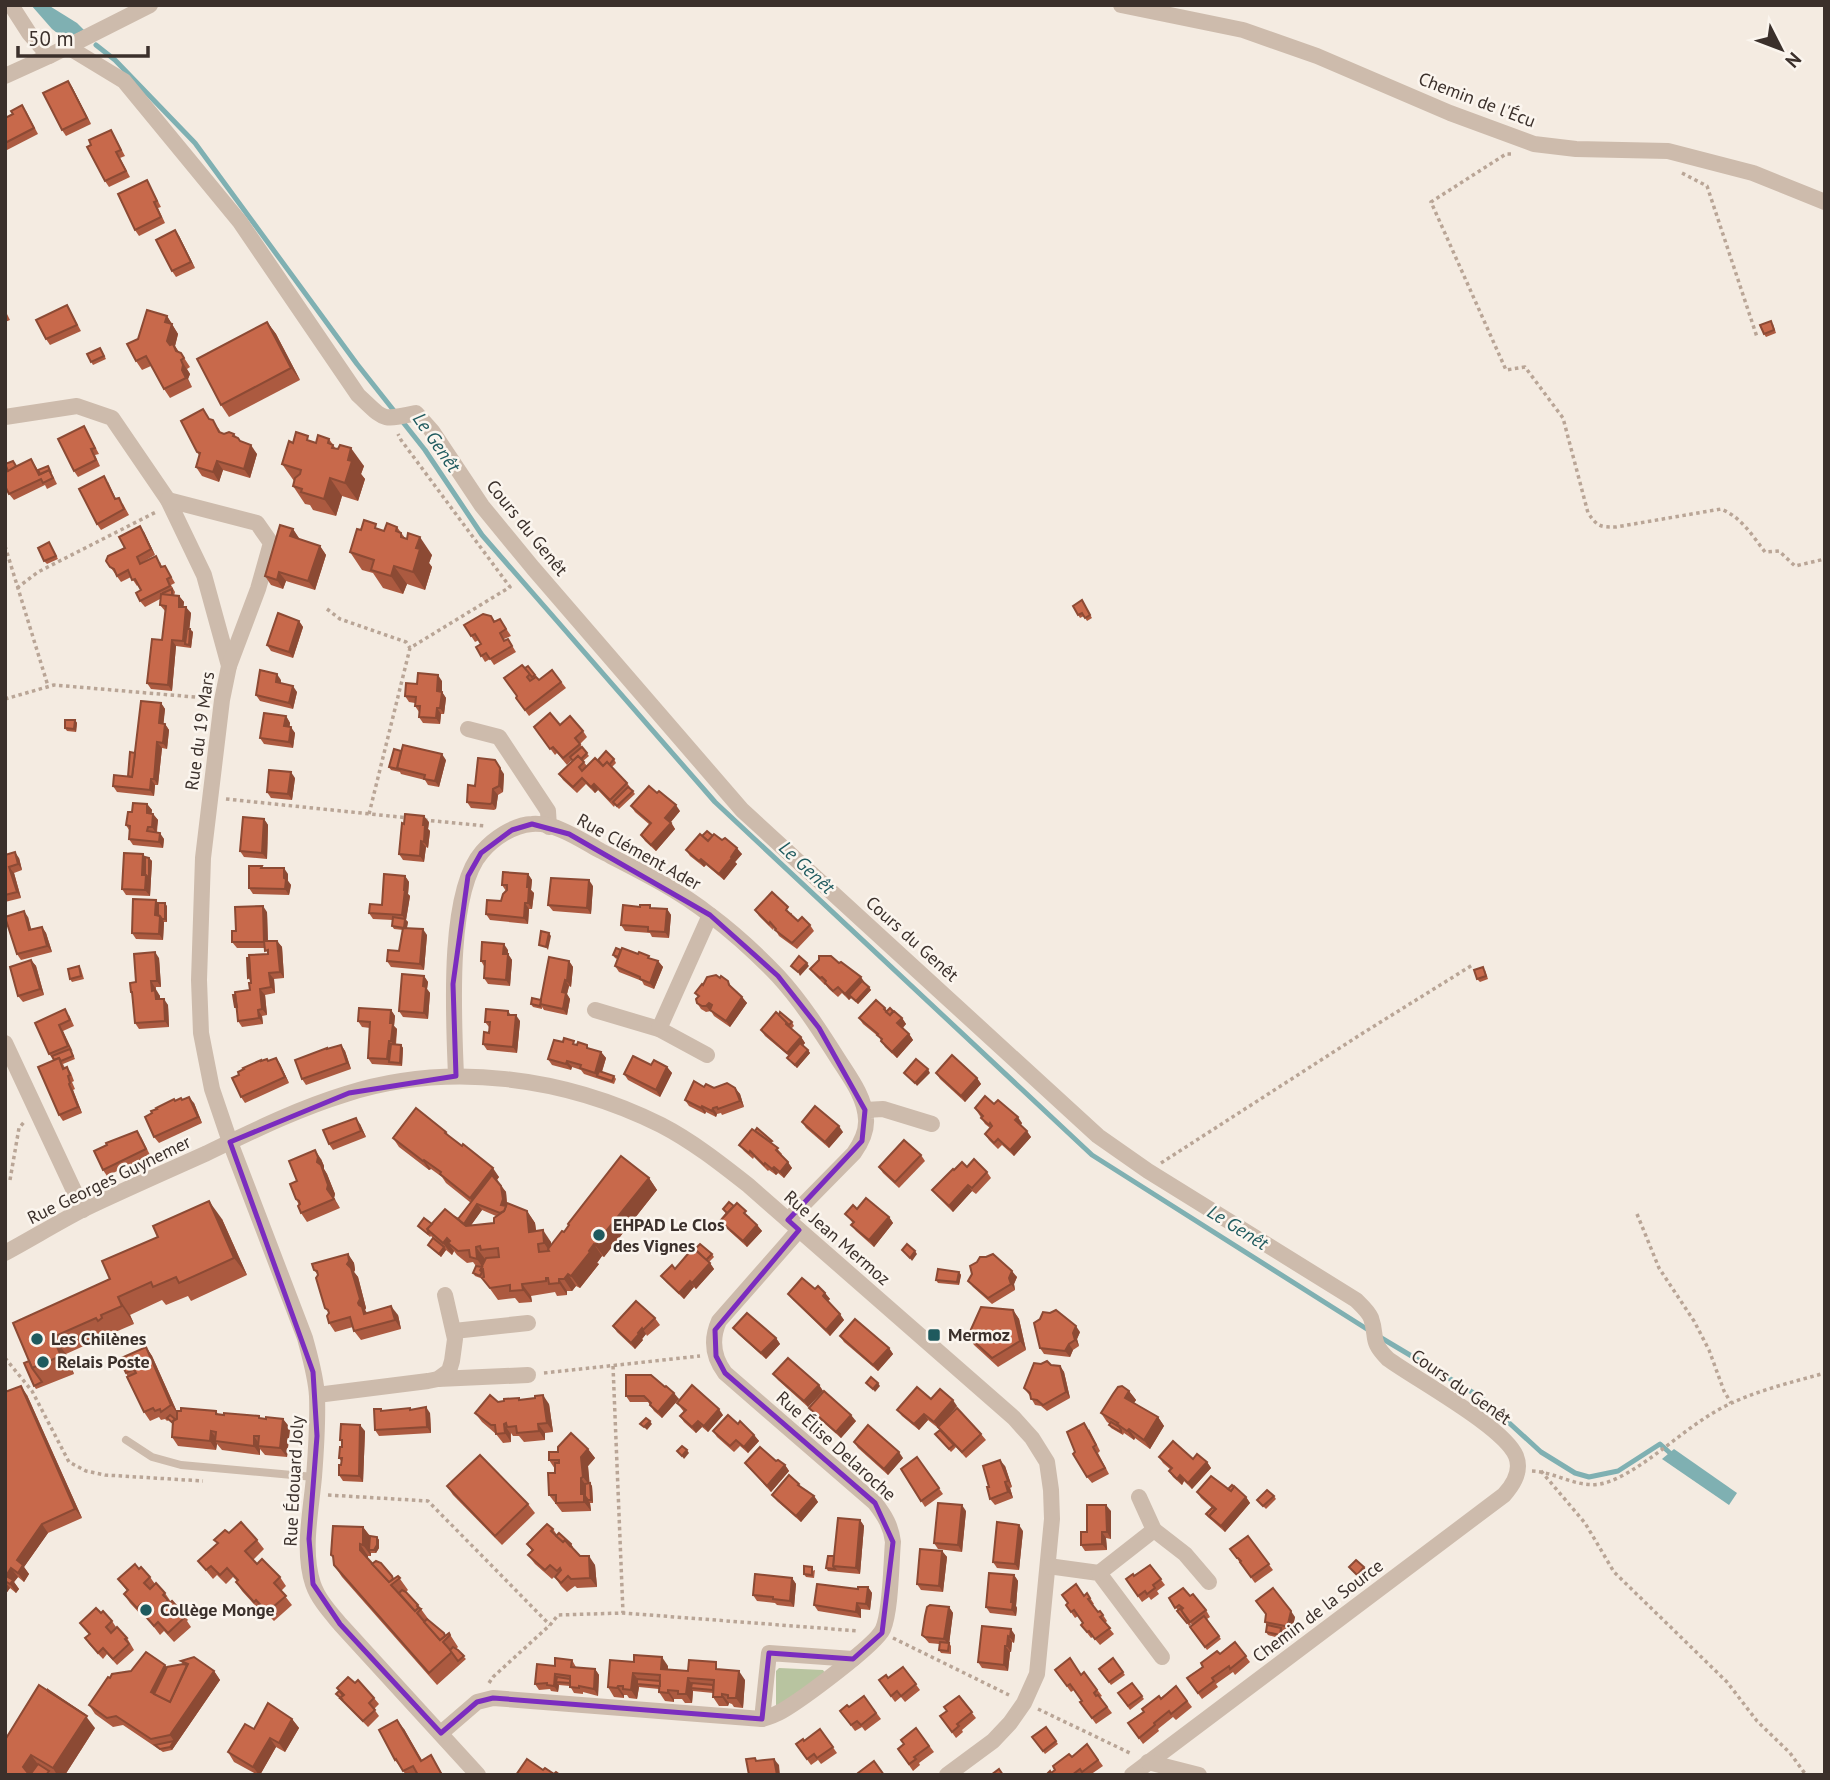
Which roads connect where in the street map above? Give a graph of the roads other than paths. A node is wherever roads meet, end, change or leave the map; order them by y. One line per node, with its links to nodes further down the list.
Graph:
1 (11, 5): 5 (street)
2 (150, 5): 4 (street)
3 (1121, 5): 7 (street, Chemin de l'Écu)
4 (68, 47): 5 (street); 33 (street, Cours du Genêt)
5 (49, 56): 6 (street)
6 (5, 76)
7 (1825, 202)
8 (5, 417): 9 (street, Rue du 19 Mars)
9 (168, 500): 10 (street, Rue du 19 Mars); 10 (street)
10 (229, 666): 22 (street, Rue du 19 Mars)
11 (468, 729): 12 (street, Rue Clément Ader)
12 (549, 827): 13 (street, Rue Clément Ader); 19 (street, Rue Clément Ader)
13 (710, 915): 15 (street, Rue Clément Ader); 20 (street, Rue Clément Ader)
14 (594, 1010): 15 (street)
15 (659, 1029): 17 (street)
16 (5, 1043): 18 (street)
17 (707, 1055)
18 (11, 1068): 23 (street)
19 (456, 1076): 22 (street, Rue Jean Mermoz); 24 (street, Rue Jean Mermoz)
20 (865, 1110): 21 (street); 24 (street)
21 (932, 1124)
22 (230, 1142): 23 (street, Rue Georges Guynemer); 31 (street, Rue Édouard Joly)
23 (83, 1210): 25 (street, Rue Georges Guynemer)
24 (794, 1225): 37 (street, Rue Jean Mermoz); 41 (street, Rue Élise Delaroche)
25 (5, 1253)
26 (445, 1295): 28 (street)
27 (528, 1323): 28 (street)
28 (454, 1331): 30 (street)
29 (528, 1375): 30 (street)
30 (438, 1379): 31 (street)
31 (317, 1395): 34 (street, Rue Édouard Joly)
32 (126, 1440): 34 (lane)
33 (1518, 1470): 44 (street, Chemin de la Source)
34 (314, 1477): 43 (street, Rue Édouard Joly)
35 (1139, 1497): 36 (street)
36 (1154, 1530): 38 (street); 39 (street)
37 (1048, 1566): 38 (street); 46 (street, Rue Jean Mermoz)
38 (1099, 1573): 40 (street)
39 (1209, 1582)
40 (1162, 1657)
41 (853, 1659): 42 (street, Rue Élise Delaroche); 42 (street)
42 (762, 1719): 43 (street)
43 (441, 1733): 45 (street, Rue Édouard Joly)
44 (1148, 1762): 47 (street, Chemin de la Source); 48 (street)
45 (478, 1775)
46 (947, 1775)
47 (1132, 1775)
48 (1199, 1775)

